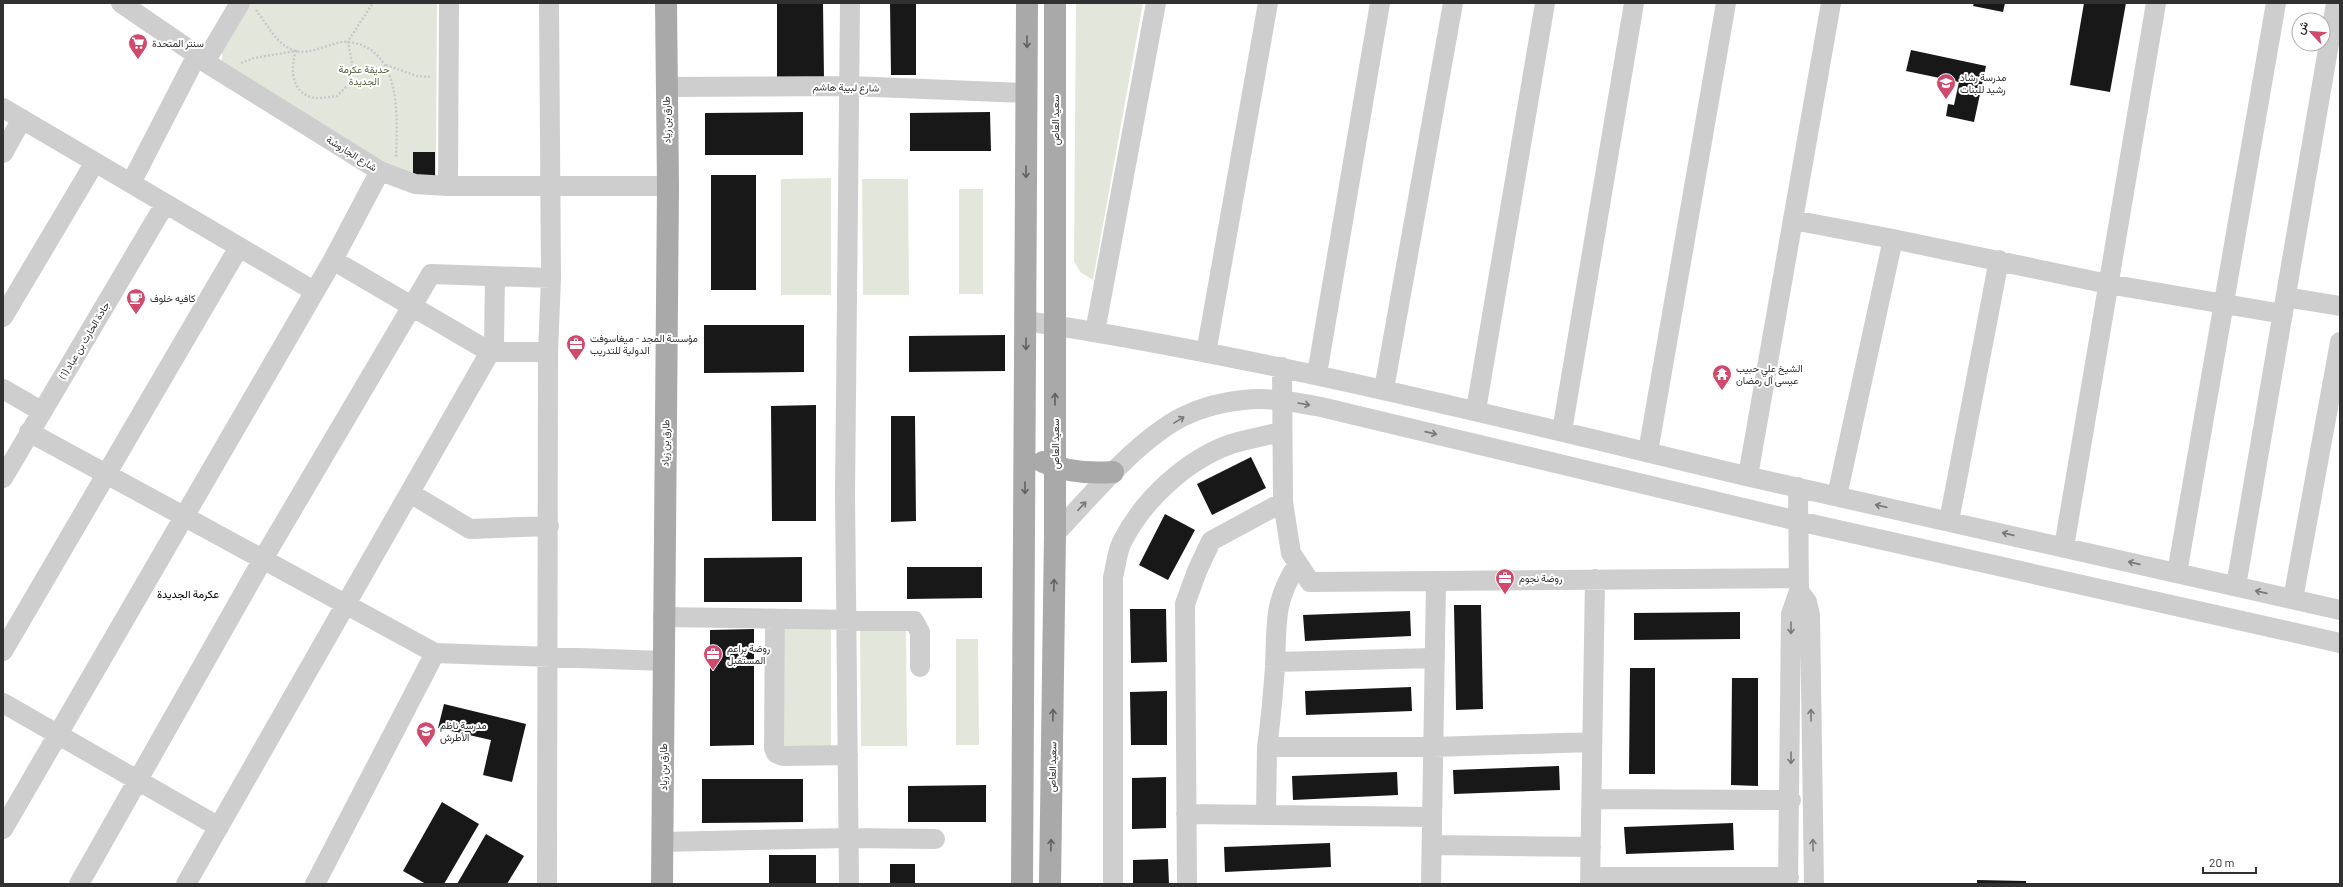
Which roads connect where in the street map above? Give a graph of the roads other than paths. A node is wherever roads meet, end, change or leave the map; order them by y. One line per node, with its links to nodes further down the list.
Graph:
1 (121, 3): 20 (street, شارع الجاروشة)
2 (449, 3): 31 (street)
3 (549, 3): 30 (street)
4 (666, 3): 22 (main road, طارق بن زياد)
5 (850, 3): 21 (street)
6 (1027, 3): 23 (main road, one-way to 23)
7 (1055, 3): 49 (main road, سعيد العاص)
8 (1156, 3): 50 (street)
9 (1268, 3): 54 (street)
10 (1380, 3): 56 (street)
11 (1453, 3): 58 (street)
12 (1545, 3): 60 (street)
13 (1634, 3): 62 (street)
14 (1726, 3): 65 (street)
15 (1831, 3): 34 (street)
16 (2156, 3): 41 (street)
17 (2276, 3): 43 (street)
18 (2336, 3): 44 (street)
19 (248, 6): 20 (street)
20 (201, 58): 28 (street, شارع الجاروشة); 29 (street)
21 (850, 86): 22 (street, شارع لبيبة هاشم); 23 (street, شارع لبيبة هاشم); 94 (street)
22 (666, 87): 32 (main road, طارق بن زياد)
23 (1026, 93): 48 (main road, one-way to 48)
24 (3, 108): 25 (street)
25 (22, 119): 26 (street); 27 (street)
26 (3, 153)
27 (95, 162): 29 (street); 47 (street)
28 (388, 173): 31 (street, شارع الجاروشة); 37 (street)
29 (131, 183): 33 (street)
30 (551, 185): 31 (street, شارع الجاروشة); 32 (street, شارع الجاروشة); 40 (street)
31 (448, 186)
32 (668, 186): 92 (main road, طارق بن زياد)
33 (166, 204): 36 (street); 61 (street, جادة الحارث بن عباد (1))
34 (1793, 220): 35 (street); 70 (street)
35 (1893, 239): 38 (street); 74 (street)
36 (239, 247): 42 (street); 69 (street)
37 (333, 260): 42 (street); 45 (street)
38 (1999, 260): 41 (street); 78 (street)
39 (495, 277): 40 (street); 45 (street); 52 (street)
40 (551, 278): 53 (street)
41 (2108, 284): 43 (street); 81 (street)
42 (314, 291): 76 (street)
43 (2224, 303): 44 (street); 84 (street)
44 (2284, 305): 46 (street); 88 (street)
45 (412, 306): 52 (street); 82 (street)
46 (2340, 306)
47 (3, 317)
48 (1026, 321): 49 (street); 66 (main road, one-way to 66)
49 (1054, 325): 50 (street); 67 (main road, سعيد العاص, one-way to 49)
50 (1094, 332): 54 (street)
51 (2340, 342): 89 (street)
52 (490, 352): 53 (street); 73 (street)
53 (548, 352): 79 (street)
54 (1206, 353): 55 (street)
55 (1282, 367): 56 (street); 59 (street)
56 (1317, 374): 58 (street)
57 (3, 389): 61 (street)
58 (1384, 389): 60 (street)
59 (1280, 399): 64 (street); 68 (street, one-way to 59); 77 (street, one-way to 77)
60 (1476, 410): 62 (street)
61 (42, 411): 63 (street, جادة الحارث بن عباد (1))
62 (1562, 431): 65 (street)
63 (29, 432): 69 (street); 71 (street, جادة الحارث بن عباد (1))
64 (1281, 432): 75 (street); 132 (street)
65 (1648, 452): 70 (street)
66 (1026, 453): 67 (main road); 130 (main road, one-way to 130)
67 (1055, 467): 68 (main road); 80 (main road, سعيد العاص)
68 (1113, 472): 80 (street, one-way to 68)
69 (106, 474): 76 (street); 96 (street)
70 (1748, 476): 72 (street)
71 (3, 478)
72 (1798, 487): 74 (street); 77 (street)
73 (410, 493): 79 (street); 90 (street)
74 (1837, 496): 78 (street, one-way to 74)
75 (1283, 502): 83 (street); 112 (street)
76 (184, 516): 82 (street); 104 (street)
77 (1798, 521): 87 (street); 95 (street)
78 (1949, 521): 81 (street, one-way to 78)
79 (549, 526): 98 (street)
80 (1055, 534): 131 (main road, سعيد العاص, one-way to 80)
81 (2064, 547): 84 (street, one-way to 81)
82 (264, 559): 90 (street); 109 (street)
83 (1298, 564): 86 (street); 101 (street)
84 (2177, 573): 88 (street)
85 (1595, 579): 86 (street); 87 (street); 105 (street)
86 (1436, 582): 99 (street)
87 (1799, 584): 111 (street, one-way to 111); 135 (street, one-way to 87)
88 (2236, 586): 89 (street, one-way to 88)
89 (2293, 599): 91 (street)
90 (346, 604): 97 (street); 115 (street)
91 (2340, 610)
92 (664, 617): 93 (street); 100 (main road, طارق بن زياد)
93 (775, 619): 94 (street); 108 (street)
94 (846, 620): 102 (street); 108 (street)
95 (2340, 643)
96 (3, 651)
97 (435, 653): 98 (street); 126 (street)
98 (547, 657): 100 (street); 127 (street)
99 (1435, 658): 101 (street); 107 (street)
100 (663, 661): 119 (main road, طارق بن زياد)
101 (1275, 662): 106 (street)
102 (920, 667)
103 (3, 703): 104 (street)
104 (58, 735): 109 (street); 116 (street)
105 (1592, 742): 107 (street); 110 (street)
106 (1267, 747): 107 (street); 113 (street)
107 (1433, 747): 114 (street)
108 (848, 755): 117 (street)
109 (138, 780): 115 (street); 124 (street)
110 (1592, 799): 111 (street); 121 (street)
111 (1791, 800): 123 (street)
112 (1186, 814): 113 (street); 133 (street)
113 (1266, 815): 114 (street)
114 (1432, 817): 120 (street)
115 (219, 827): 125 (street)
116 (3, 829)
117 (848, 838): 118 (street); 119 (street); 129 (street)
118 (935, 839)
119 (662, 842): 128 (main road, طارق بن زياد)
120 (1432, 845): 121 (street); 134 (street)
121 (1591, 847): 122 (street)
122 (1590, 880): 123 (street)
123 (1788, 881)
124 (79, 884)
125 (186, 884)
126 (315, 884)
127 (547, 884)
128 (662, 884)
129 (849, 884)
130 (1022, 884)
131 (1050, 884)
132 (1113, 884)
133 (1186, 884)
134 (1431, 884)
135 (1814, 884)

